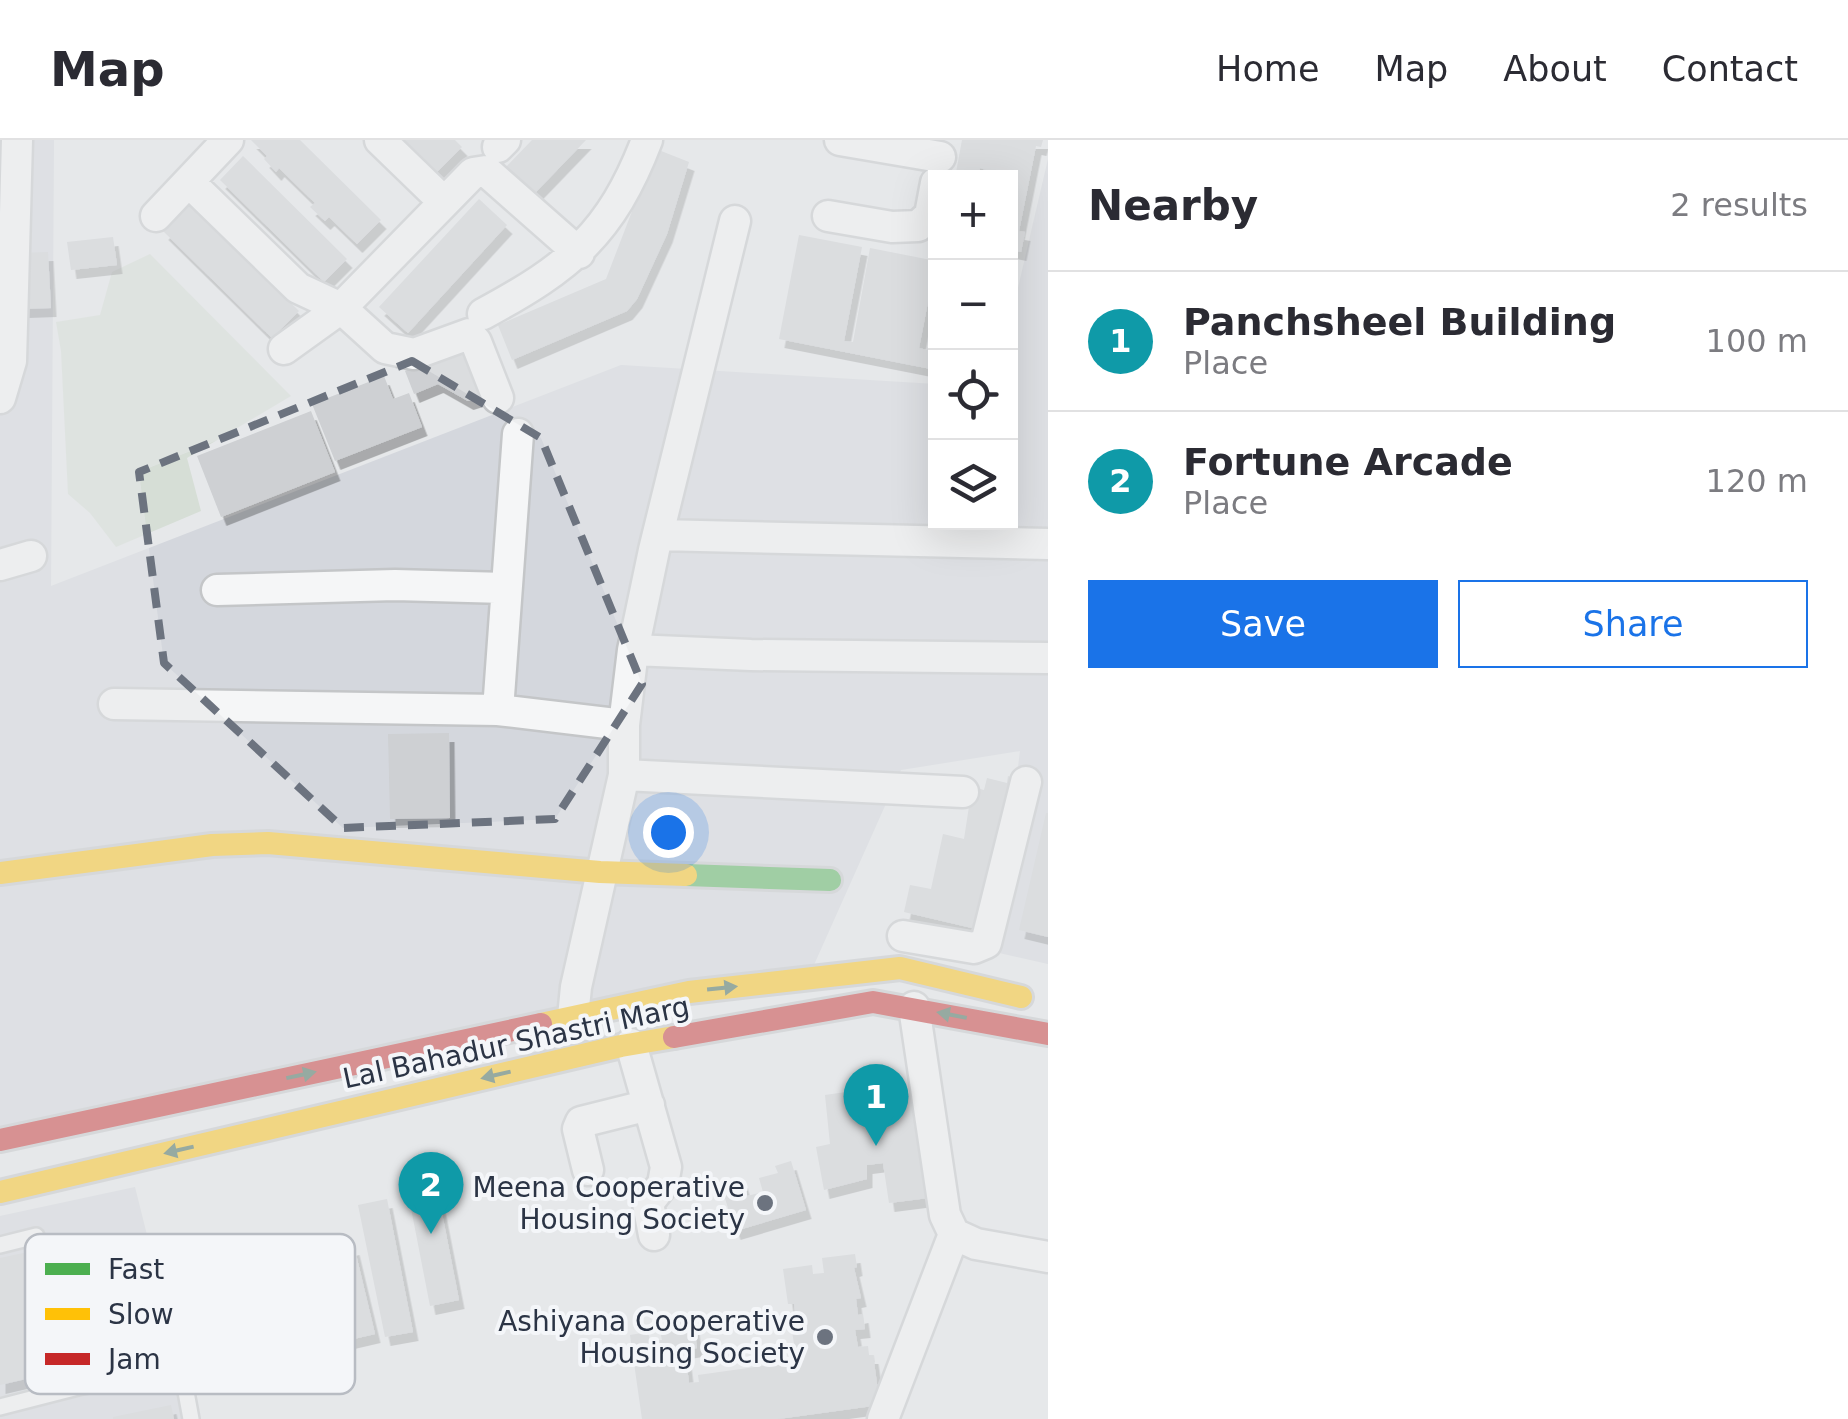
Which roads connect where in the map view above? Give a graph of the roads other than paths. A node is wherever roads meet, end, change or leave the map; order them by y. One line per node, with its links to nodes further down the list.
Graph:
1 (17, 140): 16 (street)
2 (228, 140): 7 (street)
3 (380, 140): 8 (street)
4 (647, 140): 12 (street)
5 (840, 140): 6 (street)
6 (938, 164): 10 (street)
7 (188, 182): 9 (street); 13 (street)
8 (444, 202): 12 (street); 13 (street)
9 (156, 216)
10 (828, 216)
11 (735, 221): 19 (street)
12 (579, 253): 14 (street)
13 (341, 308): 15 (street); 17 (street)
14 (483, 314)
15 (284, 348)
16 (0, 398)
17 (498, 398)
18 (518, 434): 23 (street)
19 (658, 535): 20 (street); 25 (street)
20 (1048, 544)
21 (31, 556): 22 (street)
22 (0, 564)
23 (505, 588): 24 (street); 28 (street)
24 (218, 590)
25 (634, 650): 26 (street); 29 (street)
26 (1048, 658)
27 (114, 704): 28 (street)
28 (498, 710): 29 (street)
29 (624, 724): 30 (street)
30 (624, 775): 32 (street); 33 (street)
31 (1026, 782): 37 (street)
32 (962, 792)
33 (600, 872): 34 (main road); 35 (main road); 41 (street)
34 (0, 873)
35 (830, 880)
36 (903, 936): 37 (street)
37 (949, 944): 38 (street)
38 (932, 976): 39 (main road, Lal Bahadur Shastri Marg); 41 (main road, Lal Bahadur Shastri Marg, one-way to 38)
39 (1048, 1004)
40 (914, 1007): 42 (main road, Lal Bahadur Shastri Marg, one-way to 40); 43 (main road, Lal Bahadur Shastri Marg); 48 (street)
41 (574, 1017): 45 (main road, Lal Bahadur Shastri Marg, one-way to 41)
42 (1048, 1034)
43 (631, 1044): 44 (street); 47 (main road, Lal Bahadur Shastri Marg, one-way to 47)
44 (649, 1106): 46 (street); 49 (street)
45 (0, 1140)
46 (588, 1170)
47 (0, 1192)
48 (954, 1234): 52 (street); 57 (street)
49 (654, 1235)
50 (25, 1239): 51 (lane)
51 (0, 1245)
52 (1048, 1257)
53 (51, 1394): 55 (lane)
54 (186, 1394): 56 (lane)
55 (0, 1407)
56 (191, 1419)
57 (883, 1419)

